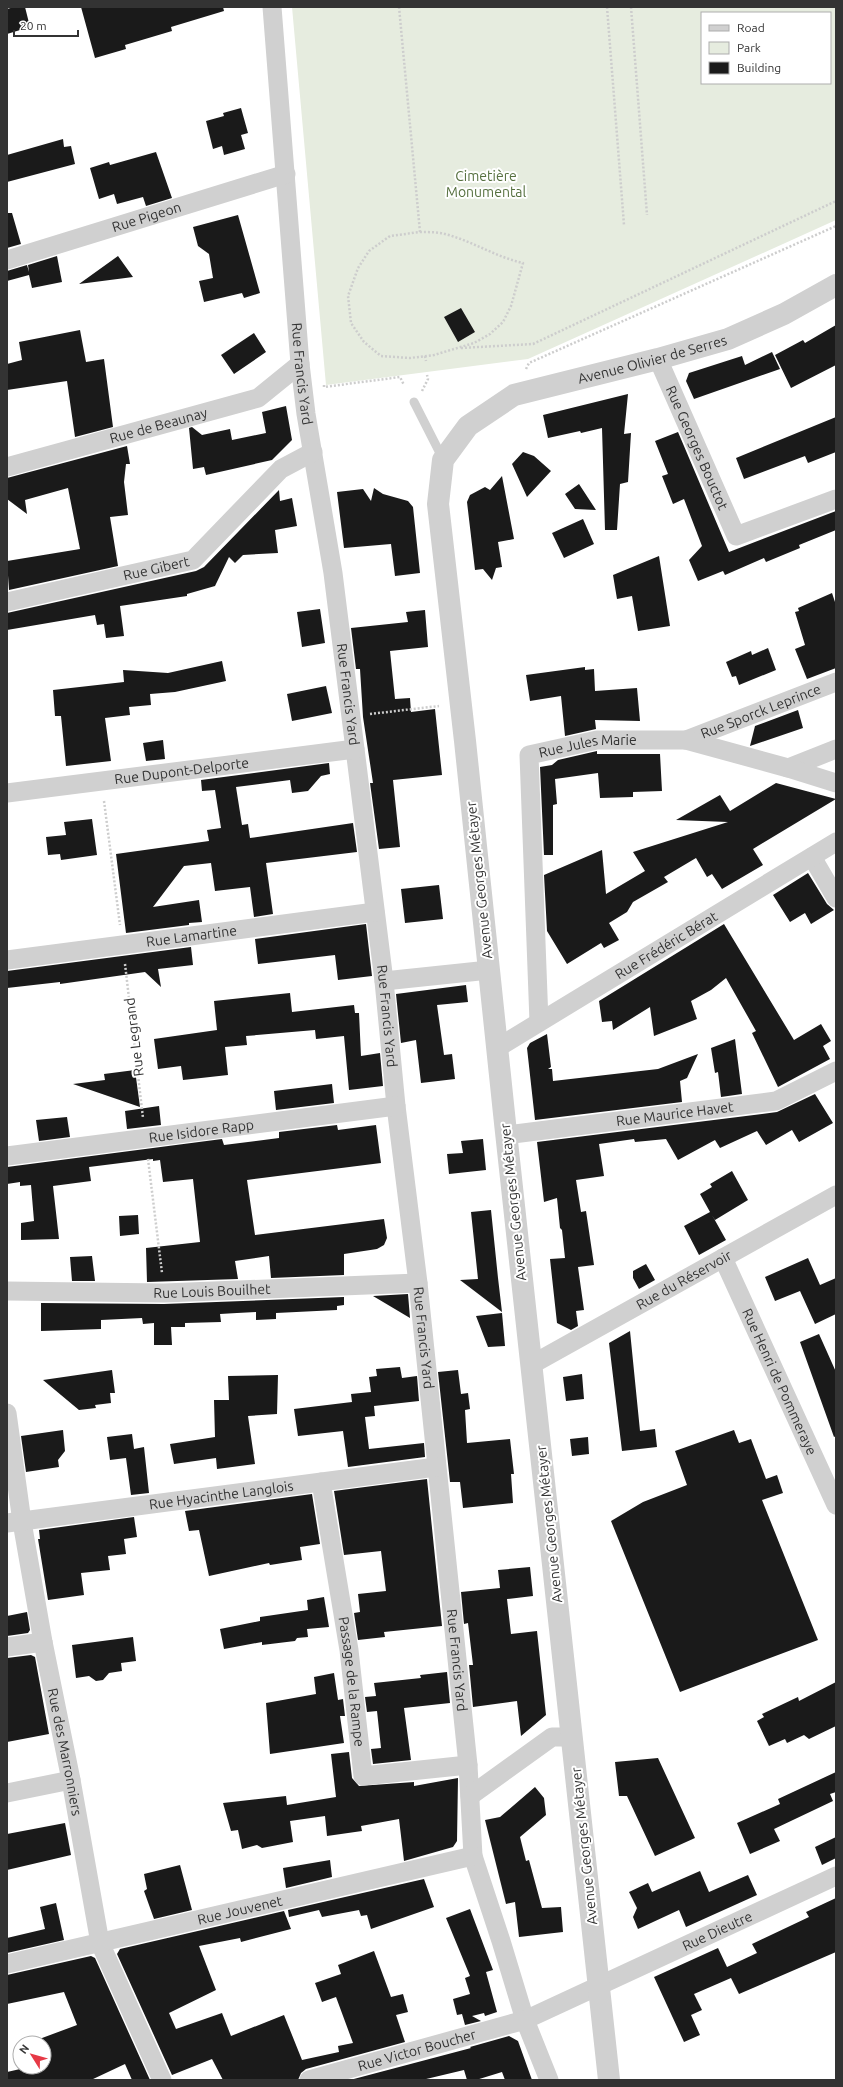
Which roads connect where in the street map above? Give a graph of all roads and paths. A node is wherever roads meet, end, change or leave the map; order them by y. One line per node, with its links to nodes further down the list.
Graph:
1 (272, 7): 5 (street, Rue Francis Yard)
2 (400, 7): 10 (path)
3 (607, 7): 8 (path)
4 (632, 7): 7 (path)
5 (286, 174): 11 (street, Rue Pigeon); 17 (street, Rue Francis Yard)
6 (836, 200): 13 (path)
7 (647, 216)
8 (624, 225)
9 (836, 226): 22 (path)
10 (420, 232): 13 (path); 14 (path)
11 (7, 260)
12 (836, 285): 15 (street, Avenue Olivier de Serres)
13 (457, 348): 14 (path)
14 (425, 356): 16 (path)
15 (658, 359): 22 (street, Avenue Olivier de Serres); 28 (street, Rue Georges Bouctot)
16 (426, 361)
17 (300, 364): 25 (street, Rue Francis Yard); 27 (street, Rue de Beaunay)
18 (427, 375): 19 (path)
19 (428, 379)
20 (323, 381): 21 (path)
21 (404, 385)
22 (514, 395): 24 (street, Avenue Olivier de Serres)
23 (414, 402): 26 (lane)
24 (468, 426): 26 (street, Avenue Georges Métayer)
25 (313, 452): 29 (street, Rue Gibert); 34 (street, Rue Francis Yard)
26 (443, 460): 31 (street, Avenue Georges Métayer)
27 (7, 467)
28 (836, 499)
29 (7, 602)
30 (836, 682): 33 (street, Rue Sporck Leprince)
31 (461, 703): 32 (path); 46 (street, Avenue Georges Métayer)
32 (371, 714)
33 (686, 740): 36 (street, Rue Jules Marie); 48 (street, Rue Jules Marie)
34 (355, 749): 37 (street, Rue Dupont-Delporte); 43 (street, Rue Francis Yard)
35 (836, 749): 36 (street)
36 (788, 768): 38 (street, Rue Jules Marie)
37 (102, 782): 39 (street, Rue Dupont-Delporte); 44 (path, Rue Legrand)
38 (836, 783)
39 (7, 793)
40 (836, 842): 41 (street, Rue Frédéric Bérat)
41 (812, 857): 42 (street); 48 (street, Rue Frédéric Bérat)
42 (836, 898)
43 (375, 912): 44 (street, Rue Lamartine); 47 (street, Rue Francis Yard)
44 (123, 947): 45 (street, Rue Lamartine); 53 (path, Rue Legrand)
45 (7, 960)
46 (488, 970): 47 (street); 49 (street, Avenue Georges Métayer)
47 (384, 981): 51 (street, Rue Francis Yard)
48 (539, 1022): 49 (street, Rue Frédéric Bérat)
49 (497, 1048): 52 (street, Avenue Georges Métayer)
50 (836, 1071): 52 (street, Rue Maurice Havet)
51 (396, 1106): 53 (street, Rue Isidore Rapp); 57 (street, Rue Francis Yard)
52 (506, 1135): 60 (street, Avenue Georges Métayer)
53 (146, 1138): 54 (street, Rue Isidore Rapp); 59 (path, Rue Legrand)
54 (7, 1156)
55 (836, 1195): 56 (street, Rue du Réservoir)
56 (723, 1258): 60 (street, Rue du Réservoir); 64 (street, Rue Henri de Pommeraye)
57 (418, 1283): 59 (street, Rue Louis Bouilhet); 62 (street, Rue Francis Yard)
58 (7, 1291): 59 (street, Rue Louis Bouilhet)
59 (164, 1293)
60 (531, 1365): 68 (street, Avenue Georges Métayer)
61 (7, 1413): 65 (street, Rue des Marronniers)
62 (436, 1467): 63 (street, Rue Hyacinthe Langlois); 69 (street, Rue Francis Yard)
63 (321, 1482): 65 (street, Rue Hyacinthe Langlois); 69 (street, Passage de la Rampe)
64 (836, 1505)
65 (14, 1523): 66 (street, Rue des Marronniers)
66 (43, 1642): 67 (street); 70 (street, Rue des Marronniers)
67 (7, 1647)
68 (572, 1737): 72 (street); 77 (street, Avenue Georges Métayer)
69 (468, 1765): 72 (street, Rue Francis Yard)
70 (71, 1780): 71 (street); 75 (street, Rue des Marronniers)
71 (7, 1793)
72 (470, 1796): 73 (street, Rue Francis Yard)
73 (473, 1856): 75 (street, Rue Jouvenet); 78 (street, Rue Francis Yard)
74 (836, 1876): 77 (street, Rue Dieutre)
75 (100, 1943): 76 (street, Rue Jouvenet); 79 (street, Rue des Marronniers)
76 (7, 1964)
77 (599, 1985): 78 (street, Rue Dieutre); 82 (street, Avenue Georges Métayer)
78 (525, 2020): 80 (street, Rue Victor Boucher); 81 (street, Rue Francis Yard)
79 (162, 2080)
80 (309, 2080)
81 (549, 2080)
82 (609, 2080)

